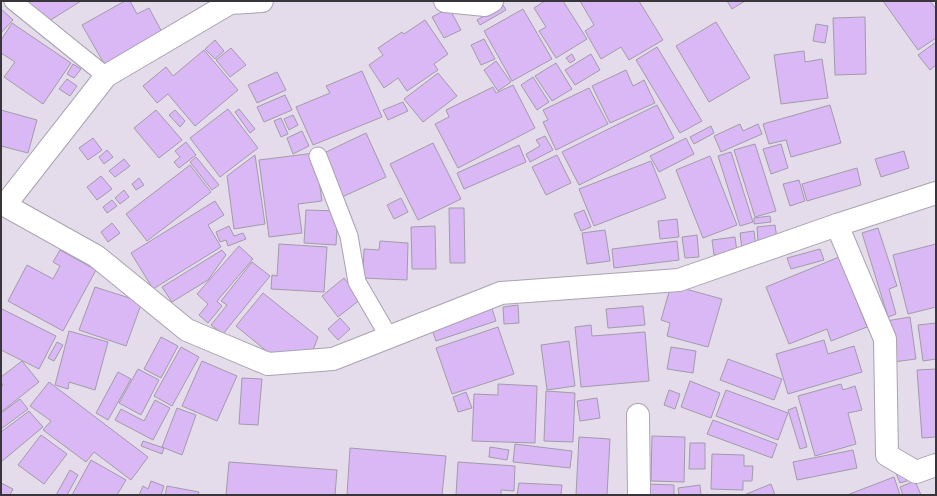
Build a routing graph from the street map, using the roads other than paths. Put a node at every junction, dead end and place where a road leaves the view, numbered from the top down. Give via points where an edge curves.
1 (14, 1) edge
2 (262, 1) edge
3 (445, 1) edge
4 (492, 1) edge
5 (106, 76) junction
6 (318, 156) dead end
7 (936, 193) edge
8 (3, 204) edge
9 (837, 225) junction
10 (389, 337) junction
11 (638, 415) dead end
12 (936, 465) edge
13 (639, 495) edge

1 - 5 lane
2 - 5 street via 230,3
3 - 4 street via 485,5
5 - 8 street
6 - 10 lane via 349,236 357,282
7 - 9 street
8 - 10 street via 96,256 187,330 268,364 333,359
9 - 10 street via 679,280 501,293
9 - 12 street via 885,339 887,455 916,472
11 - 13 street

